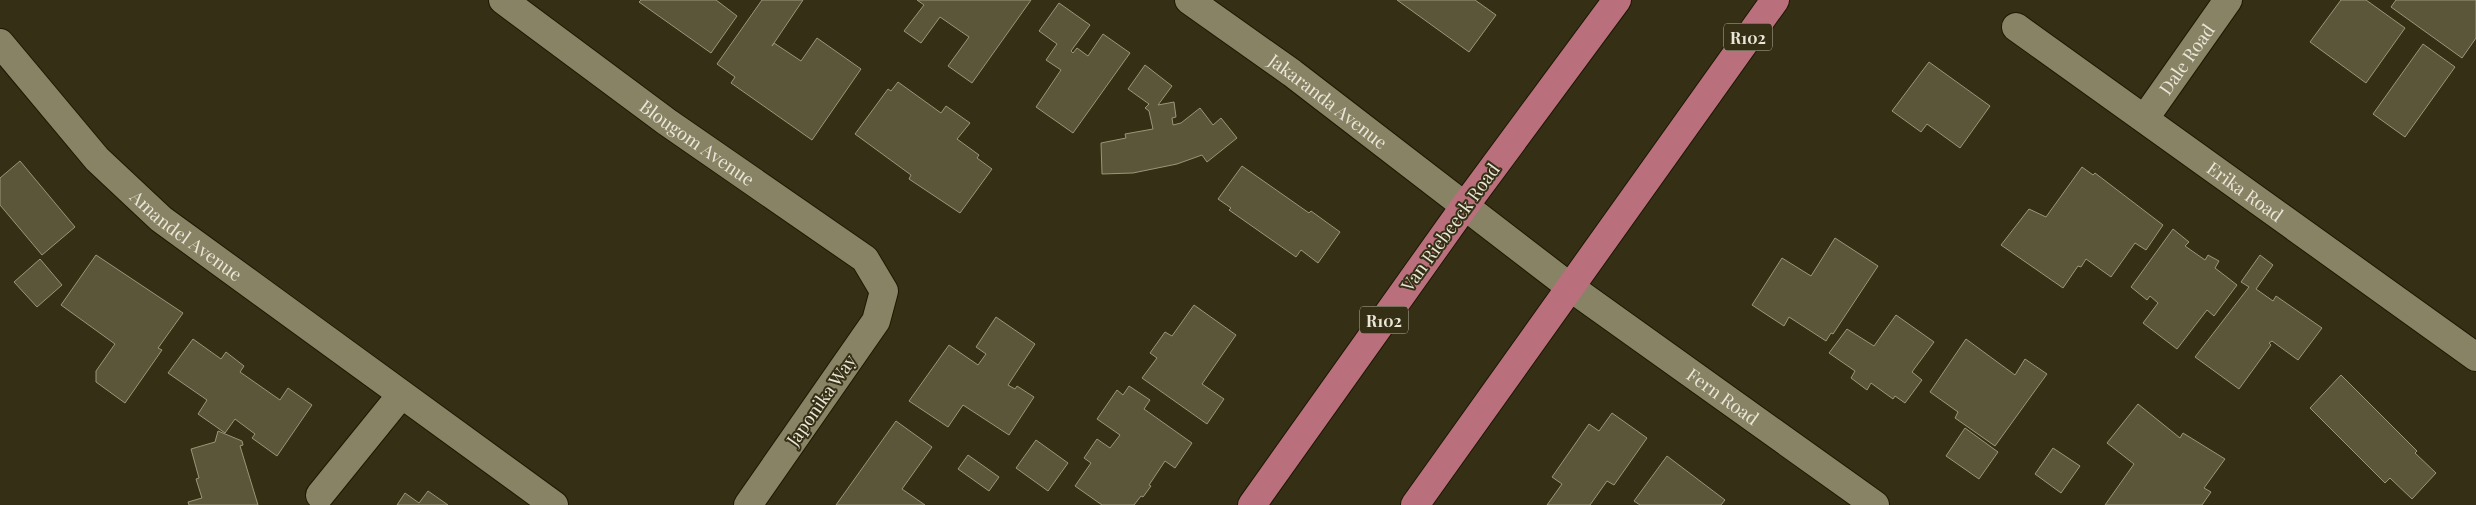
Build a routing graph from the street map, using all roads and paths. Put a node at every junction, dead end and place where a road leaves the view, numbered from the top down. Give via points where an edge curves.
1 (503, 0) edge
2 (1189, 0) edge
3 (1617, 0) edge
4 (1775, 0) edge
5 (2228, 0) edge
6 (2016, 27) dead end
7 (0, 43) edge
8 (2145, 118) junction
9 (1464, 206) junction
10 (1570, 287) junction
11 (884, 291) joint
12 (2476, 357) edge
13 (401, 395) junction
14 (320, 495) dead end
15 (554, 505) edge
16 (748, 505) edge
17 (1252, 505) edge
18 (1415, 505) edge
19 (1875, 505) edge

1 - 11 street, Blougom Avenue via 667,122 864,259
2 - 9 street, Jakaranda Avenue via 1292,73
3 - 9 main road, Van Riebeeck Road / R102
4 - 10 main road, R102
5 - 8 street, Dale Road
6 - 8 street, Erika Road
7 - 13 street, Amandel Avenue via 97,159 154,214
8 - 12 street, Erika Road
9 - 10 street, Jakaranda Avenue
9 - 17 main road, Van Riebeeck Road / R102
10 - 18 main road, R102
10 - 19 street, Fern Road
11 - 16 street, Japonika Way via 876,321
13 - 14 street
13 - 15 street, Amandel Avenue

